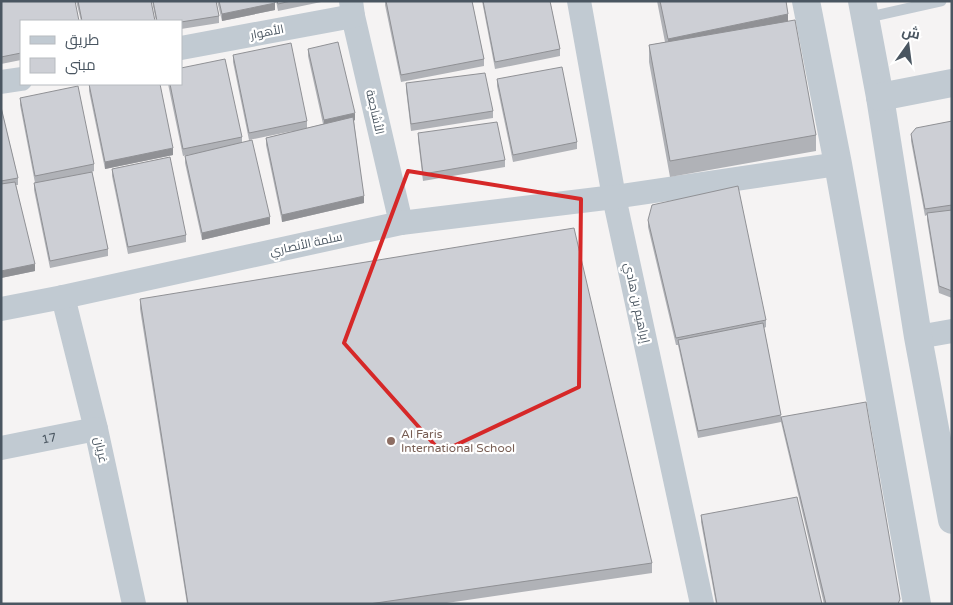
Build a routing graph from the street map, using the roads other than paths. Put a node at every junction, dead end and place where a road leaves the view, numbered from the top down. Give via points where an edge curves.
1 (579, 1) edge
2 (806, 1) edge
3 (941, 1) edge
4 (352, 9) edge
5 (864, 10) edge
6 (182, 48) edge
7 (20, 78) edge
8 (1, 82) edge
9 (952, 83) edge
10 (880, 97) junction
11 (838, 164) junction
12 (614, 197) junction
13 (401, 223) junction
14 (63, 297) junction
15 (1, 309) edge
16 (952, 331) edge
17 (918, 338) junction
18 (96, 429) junction
19 (1, 448) edge
20 (952, 520) edge
21 (134, 604) edge
22 (702, 604) edge
23 (918, 604) edge

1 - 12 street, إبراهيم بن هادي
2 - 11 street
3 - 5 lane
4 - 6 street, الأهوار
4 - 13 street, الأشاجعة
5 - 10 street
7 - 8 street
9 - 10 street
10 - 17 street
11 - 12 street, سلمة الأنصاري
11 - 23 street
12 - 13 street, سلمة الأنصاري
12 - 22 street, إبراهيم بن هادي
13 - 14 street, سلمة الأنصاري
14 - 15 street, سلمة الأنصاري
14 - 18 street, غريان
16 - 17 street
17 - 20 street
18 - 19 street, 17
18 - 21 street, غريان

